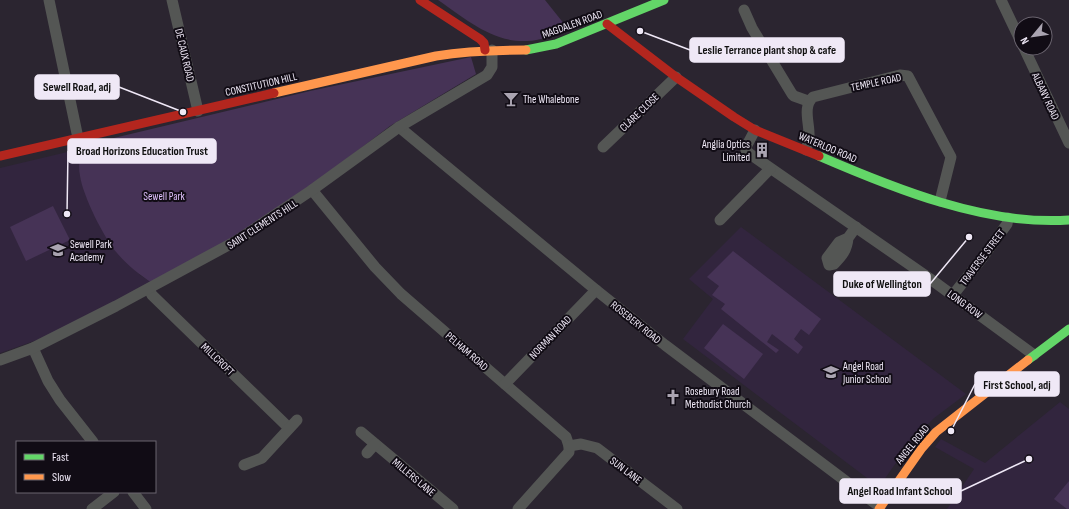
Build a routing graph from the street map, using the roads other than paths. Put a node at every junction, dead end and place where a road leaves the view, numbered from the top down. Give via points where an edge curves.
1 (49, 0) edge
2 (172, 0) edge
3 (420, 0) edge
4 (664, 0) edge
5 (1001, 0) edge
6 (650, 3) edge
7 (744, 10) dead end
8 (607, 24) junction
9 (1013, 25) edge
10 (488, 50) junction
11 (530, 50) joint
12 (1028, 56) edge
13 (676, 77) junction
14 (808, 101) junction
15 (198, 111) junction
16 (400, 127) junction
17 (755, 130) junction
18 (78, 138) junction
19 (1069, 143) edge
20 (602, 147) dead end
21 (806, 150) junction
22 (0, 156) edge
23 (770, 169) junction
24 (312, 190) junction
25 (940, 201) junction
26 (1008, 218) junction
27 (720, 220) dead end
28 (1069, 220) edge
29 (856, 228) junction
30 (848, 238) dead end
31 (149, 289) junction
32 (596, 290) junction
33 (953, 295) junction
34 (1069, 329) edge
35 (34, 348) junction
36 (1034, 355) junction
37 (0, 360) edge
38 (505, 384) junction
39 (297, 420) dead end
40 (289, 428) junction
41 (361, 432) dead end
42 (92, 441) edge
43 (375, 444) junction
44 (569, 446) junction
45 (367, 452) dead end
46 (244, 464) dead end
47 (113, 493) edge
48 (134, 493) edge
49 (880, 508) edge
50 (92, 509) edge
51 (146, 509) edge
52 (453, 509) edge
53 (518, 509) edge
54 (677, 509) edge

1 - 18 street
2 - 15 street, DE CAUX ROAD
3 - 10 street via 480,39
4 - 6 street, MAGDALEN ROAD
5 - 9 street
6 - 8 street, MAGDALEN ROAD
7 - 14 street via 792,94
8 - 11 street, MAGDALEN ROAD via 556,44
8 - 13 street, WATERLOO ROAD
10 - 11 street, CONSTITUTION HILL
10 - 15 street, CONSTITUTION HILL via 436,56
10 - 16 street, SAINT CLEMENTS HILL via 492,67 487,75
12 - 19 street, ALBANY ROAD
13 - 17 street, WATERLOO ROAD
13 - 20 street, CLARE CLOSE
14 - 21 street via 809,138
14 - 25 street, TEMPLE ROAD via 813,97 900,75 908,76 951,158
15 - 18 street, CONSTITUTION HILL
16 - 24 street, SAINT CLEMENTS HILL
16 - 32 street, ROSEBERY ROAD
17 - 21 street, WATERLOO ROAD
17 - 23 street, LONG ROW via 746,151
18 - 22 street, CONSTITUTION HILL
21 - 25 street, WATERLOO ROAD via 874,180
23 - 27 street
23 - 29 street, LONG ROW
24 - 31 street, SAINT CLEMENTS HILL via 236,241
24 - 38 street, PELHAM ROAD via 374,267
25 - 26 street, WATERLOO ROAD
26 - 28 street, WATERLOO ROAD
26 - 33 street, TRAVERSE STREET via 1007,224
29 - 30 street
29 - 33 street, LONG ROW
31 - 35 street, SAINT CLEMENTS HILL
31 - 40 street, MILLCROFT via 152,295
32 - 38 street, NORMAN ROAD
32 - 49 street, ROSEBERY ROAD
33 - 36 street, LONG ROW
34 - 36 street, ANGEL ROAD
35 - 37 street, SAINT CLEMENTS HILL
35 - 42 street via 48,381
36 - 49 street, ANGEL ROAD via 936,432
38 - 44 street, PELHAM ROAD via 566,437
39 - 40 street
40 - 46 street via 262,458
41 - 43 street, MILLERS LANE
43 - 45 street
43 - 52 street, MILLERS LANE
44 - 53 street via 566,456
44 - 54 street, SUN LANE via 581,444 597,448
47 - 50 street
48 - 51 street

